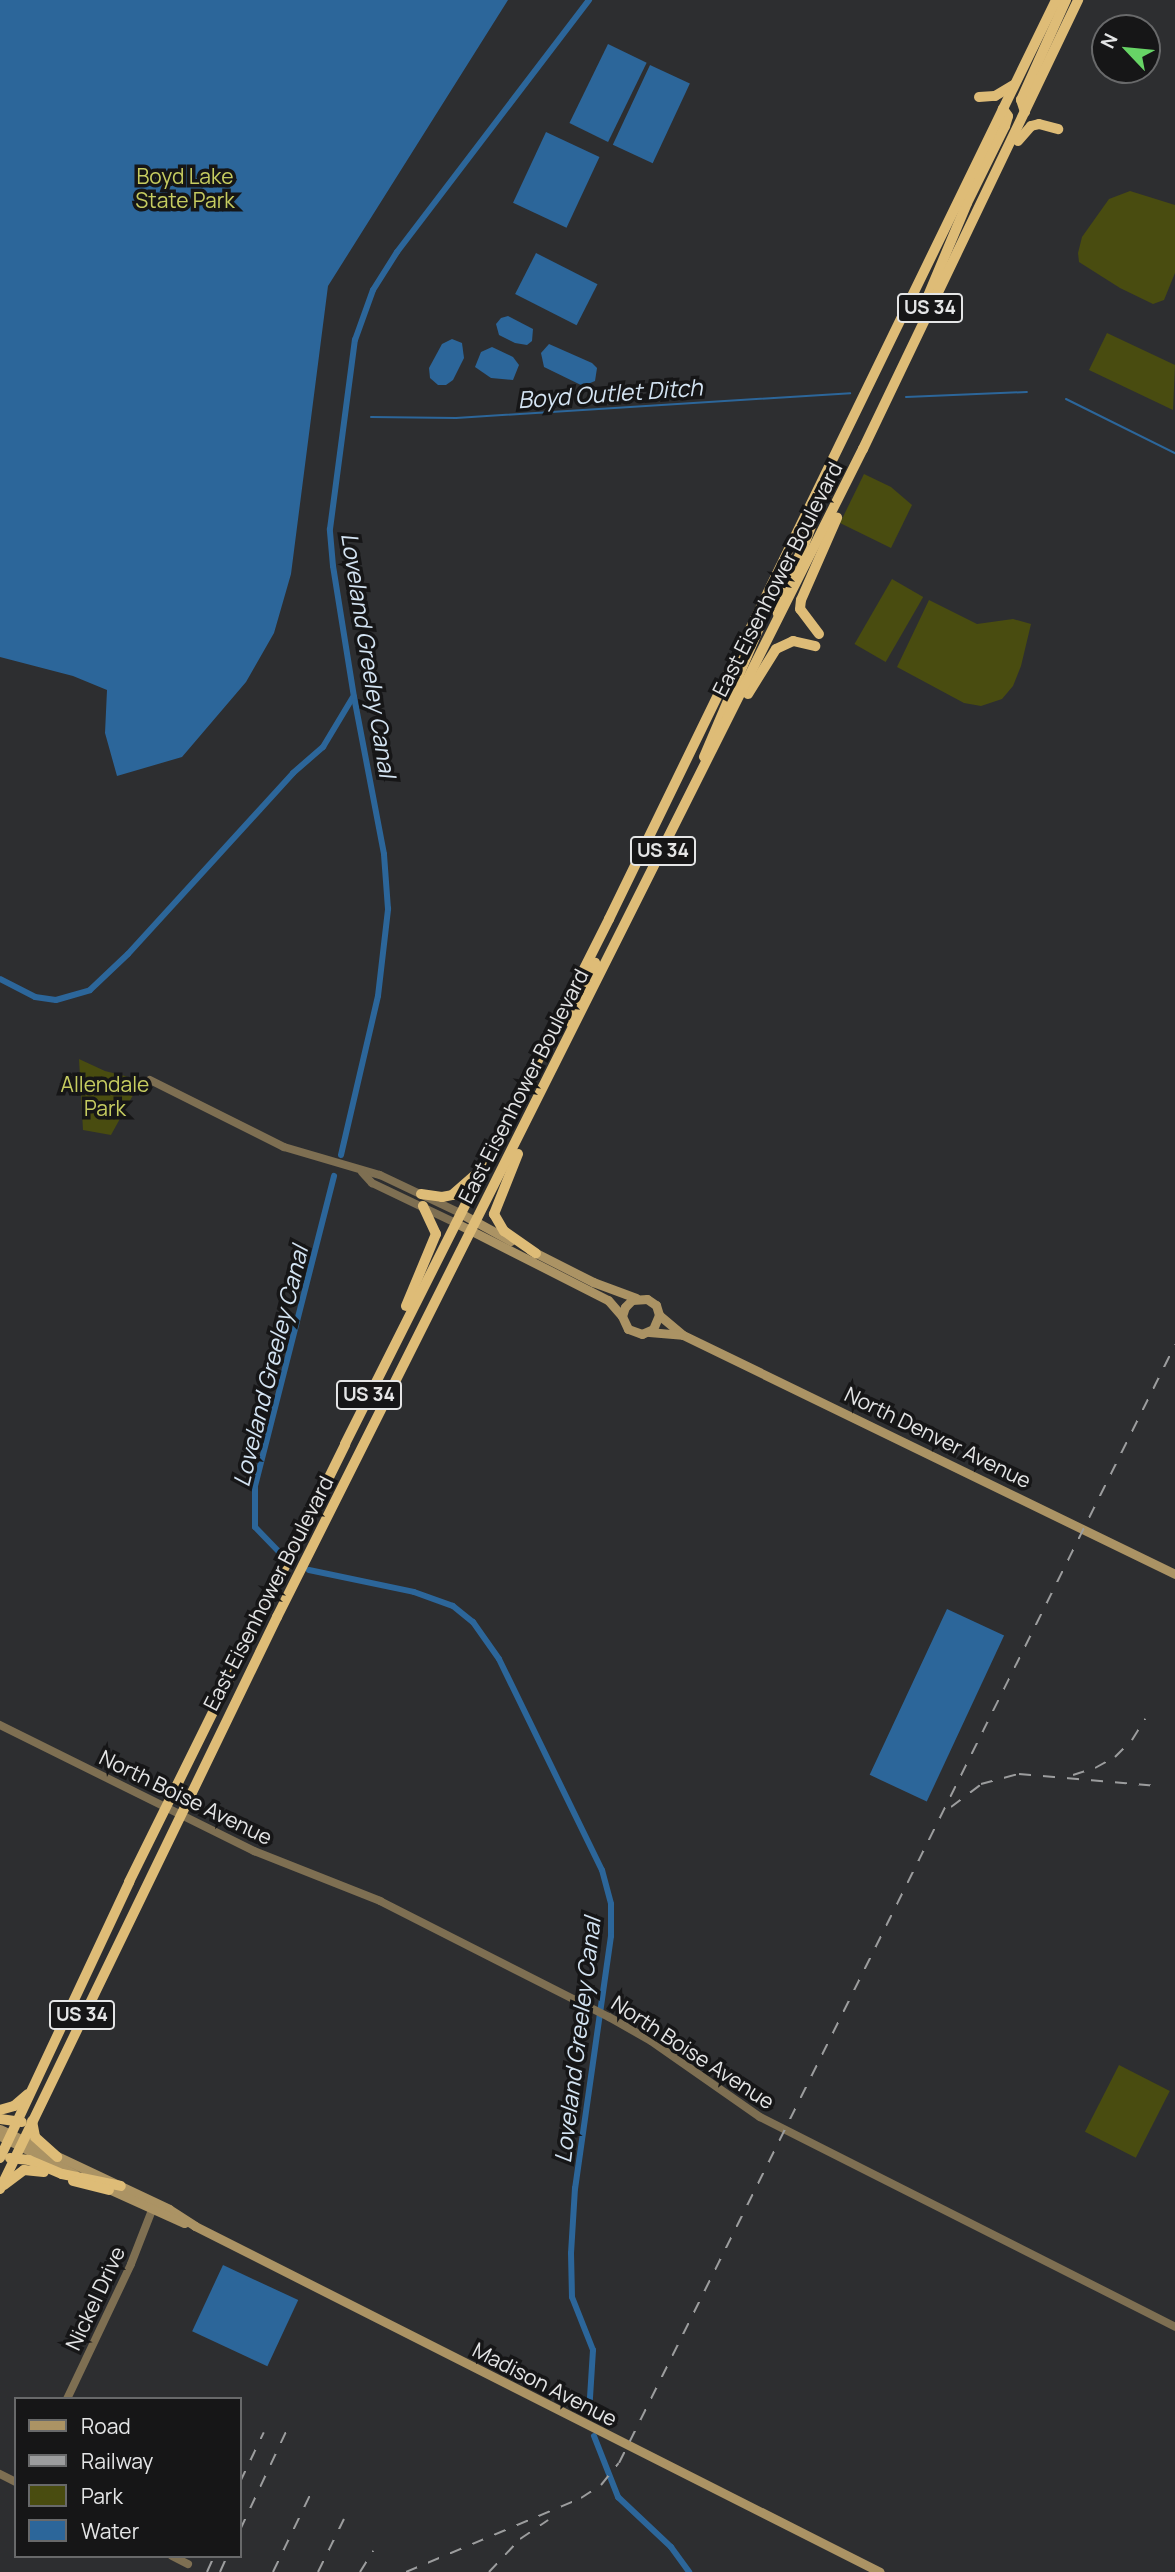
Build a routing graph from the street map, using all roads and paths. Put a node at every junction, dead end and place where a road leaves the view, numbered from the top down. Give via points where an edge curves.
1 (1056, 0) edge
2 (1066, 0) edge
3 (1078, 0) edge
4 (1015, 83) junction
5 (979, 96) dead end
6 (1003, 108) junction
7 (1025, 112) junction
8 (1058, 129) dead end
9 (987, 190) junction
10 (915, 339) junction
11 (863, 449) junction
12 (836, 454) junction
13 (761, 607) junction
14 (778, 614) dead end
15 (818, 634) dead end
16 (815, 646) dead end
17 (726, 724) junction
18 (692, 793) junction
19 (604, 930) junction
20 (561, 1054) junction
21 (150, 1080) dead end
22 (502, 1132) junction
23 (422, 1200) junction
24 (458, 1218) junction
25 (473, 1228) junction
26 (536, 1253) junction
27 (636, 1298) junction
28 (410, 1314) junction
29 (659, 1315) junction
30 (622, 1316) junction
31 (649, 1332) junction
32 (683, 1335) junction
33 (1175, 1574) edge
34 (0, 1725) edge
35 (166, 1807) junction
36 (179, 1814) junction
37 (112, 1918) junction
38 (101, 1976) junction
39 (31, 2092) junction
40 (0, 2110) edge
41 (34, 2117) junction
42 (0, 2119) edge
43 (16, 2122) junction
44 (0, 2129) edge
45 (6, 2137) edge
46 (19, 2148) junction
47 (57, 2157) junction
48 (0, 2160) edge
49 (84, 2178) junction
50 (121, 2186) junction
51 (1, 2188) edge
52 (109, 2190) junction
53 (152, 2210) junction
54 (195, 2226) junction
55 (1175, 2327) edge
56 (68, 2397) edge
57 (176, 2558) edge
58 (188, 2564) dead end
59 (880, 2572) edge

1 - 4 highway, East Eisenhower Boulevard / US 34
2 - 7 highway via 1021,100
3 - 7 highway, East Eisenhower Boulevard / US 34
4 - 5 highway via 995,96
4 - 6 highway, East Eisenhower Boulevard / US 34
6 - 10 highway via 1008,116 1005,126 967,203 920,316
6 - 12 highway, East Eisenhower Boulevard / US 34
7 - 9 highway, East Eisenhower Boulevard / US 34
8 - 9 highway via 1039,124 1023,131
9 - 10 highway, East Eisenhower Boulevard / US 34
10 - 11 highway, East Eisenhower Boulevard / US 34
11 - 15 highway via 859,468 801,600 800,609
11 - 17 highway, East Eisenhower Boulevard / US 34
12 - 13 highway, East Eisenhower Boulevard / US 34
12 - 14 highway via 803,548 776,605
13 - 18 highway via 762,621 710,738
13 - 19 highway, East Eisenhower Boulevard / US 34
16 - 17 highway via 793,641 776,649
17 - 18 highway, East Eisenhower Boulevard / US 34
18 - 20 highway, East Eisenhower Boulevard / US 34
19 - 20 highway via 607,938 580,995
19 - 22 highway, East Eisenhower Boulevard / US 34
20 - 25 highway, East Eisenhower Boulevard / US 34
20 - 26 highway via 495,1209 504,1231
21 - 23 street via 284,1147 362,1172 372,1183
22 - 23 highway via 479,1171 462,1189
22 - 24 highway, East Eisenhower Boulevard / US 34
23 - 24 street
23 - 28 highway via 436,1234 406,1306
24 - 25 main road
24 - 28 highway, East Eisenhower Boulevard / US 34
25 - 26 main road
25 - 30 main road via 608,1300
25 - 36 highway, East Eisenhower Boulevard / US 34
26 - 27 main road
27 - 29 main road via 652,1301
27 - 30 main road
28 - 35 highway, East Eisenhower Boulevard / US 34
29 - 31 main road
29 - 32 main road, North Denver Avenue
30 - 31 main road via 632,1332
31 - 32 main road, North Denver Avenue
32 - 33 main road, North Denver Avenue
34 - 35 street, North Boise Avenue
35 - 36 street, North Boise Avenue
35 - 37 highway, East Eisenhower Boulevard / US 34
36 - 38 highway, East Eisenhower Boulevard / US 34
36 - 55 street, North Boise Avenue via 254,1851 380,1901 609,2017 760,2117
37 - 38 highway via 116,1928
37 - 39 highway, East Eisenhower Boulevard / US 34
38 - 41 highway, East Eisenhower Boulevard / US 34
39 - 40 highway via 14,2106
39 - 43 highway, East Eisenhower Boulevard / US 34
41 - 43 highway
41 - 46 highway, East Eisenhower Boulevard / US 34
41 - 47 highway via 35,2137
42 - 43 highway
43 - 45 highway, East Eisenhower Boulevard / US 34
44 - 45 main road, Madison Avenue
45 - 46 main road, Madison Avenue
45 - 48 highway, East Eisenhower Boulevard / US 34
46 - 47 main road, Madison Avenue
46 - 48 highway
46 - 49 highway
46 - 51 highway, East Eisenhower Boulevard / US 34
47 - 50 main road, Madison Avenue
49 - 50 highway
49 - 52 main road, Madison Avenue
50 - 54 main road, Madison Avenue
51 - 52 highway via 20,2171 33,2169
52 - 53 main road, Madison Avenue
53 - 54 main road, Madison Avenue
53 - 56 street, Nickel Drive
54 - 59 main road, Madison Avenue
57 - 58 street

